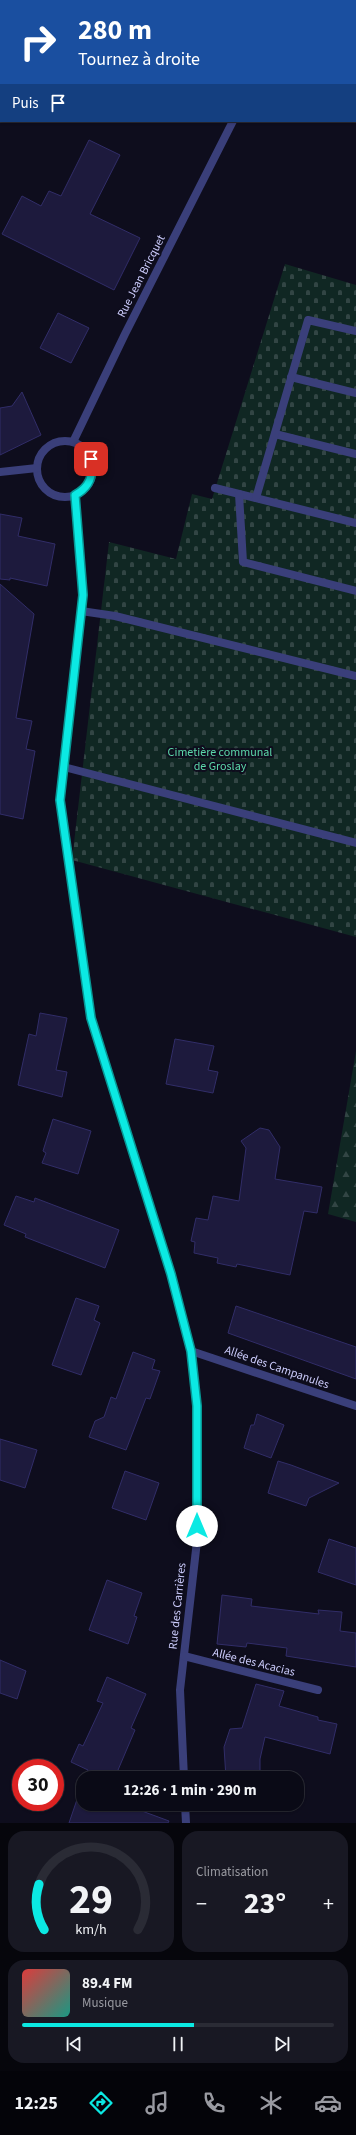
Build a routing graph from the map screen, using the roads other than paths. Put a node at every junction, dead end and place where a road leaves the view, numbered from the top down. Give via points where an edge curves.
1 (232, 122) edge
2 (356, 331) edge
3 (291, 377) junction
4 (356, 393) edge
5 (275, 434) junction
6 (73, 442) junction
7 (356, 454) edge
8 (37, 468) junction
9 (0, 472) edge
10 (216, 488) dead end
11 (239, 494) junction
12 (75, 495) junction
13 (256, 498) junction
14 (356, 523) edge
15 (356, 591) edge
16 (81, 611) junction
17 (356, 676) edge
18 (64, 767) junction
19 (356, 843) edge
20 (191, 1351) junction
21 (356, 1406) edge
22 (184, 1656) junction
23 (318, 1690) dead end
24 (184, 1771) edge
25 (185, 1811) edge
26 (186, 1823) edge

1 - 6 street, Rue Jean Bricquet
2 - 3 street via 308,320
3 - 4 street
3 - 5 street
5 - 7 street
5 - 13 street
6 - 8 street via 64,441 48,446 42,452
6 - 12 street via 86,452 92,468 88,484 83,491
8 - 9 street
8 - 12 street via 38,478 49,492 62,497
10 - 11 street
11 - 13 street
11 - 15 street via 243,562
12 - 16 street, Rue des Carrières via 83,595
13 - 14 street
16 - 17 street via 115,616
16 - 18 street, Rue des Carrières
18 - 19 street
18 - 20 street, Rue des Carrières via 60,800 91,1018 171,1274
20 - 21 street, Allée des Campanules
20 - 22 street, Rue des Carrières via 197,1406 197,1541
22 - 23 street, Allée des Acacias
22 - 24 street, Rue des Carrières via 180,1690
25 - 26 street

